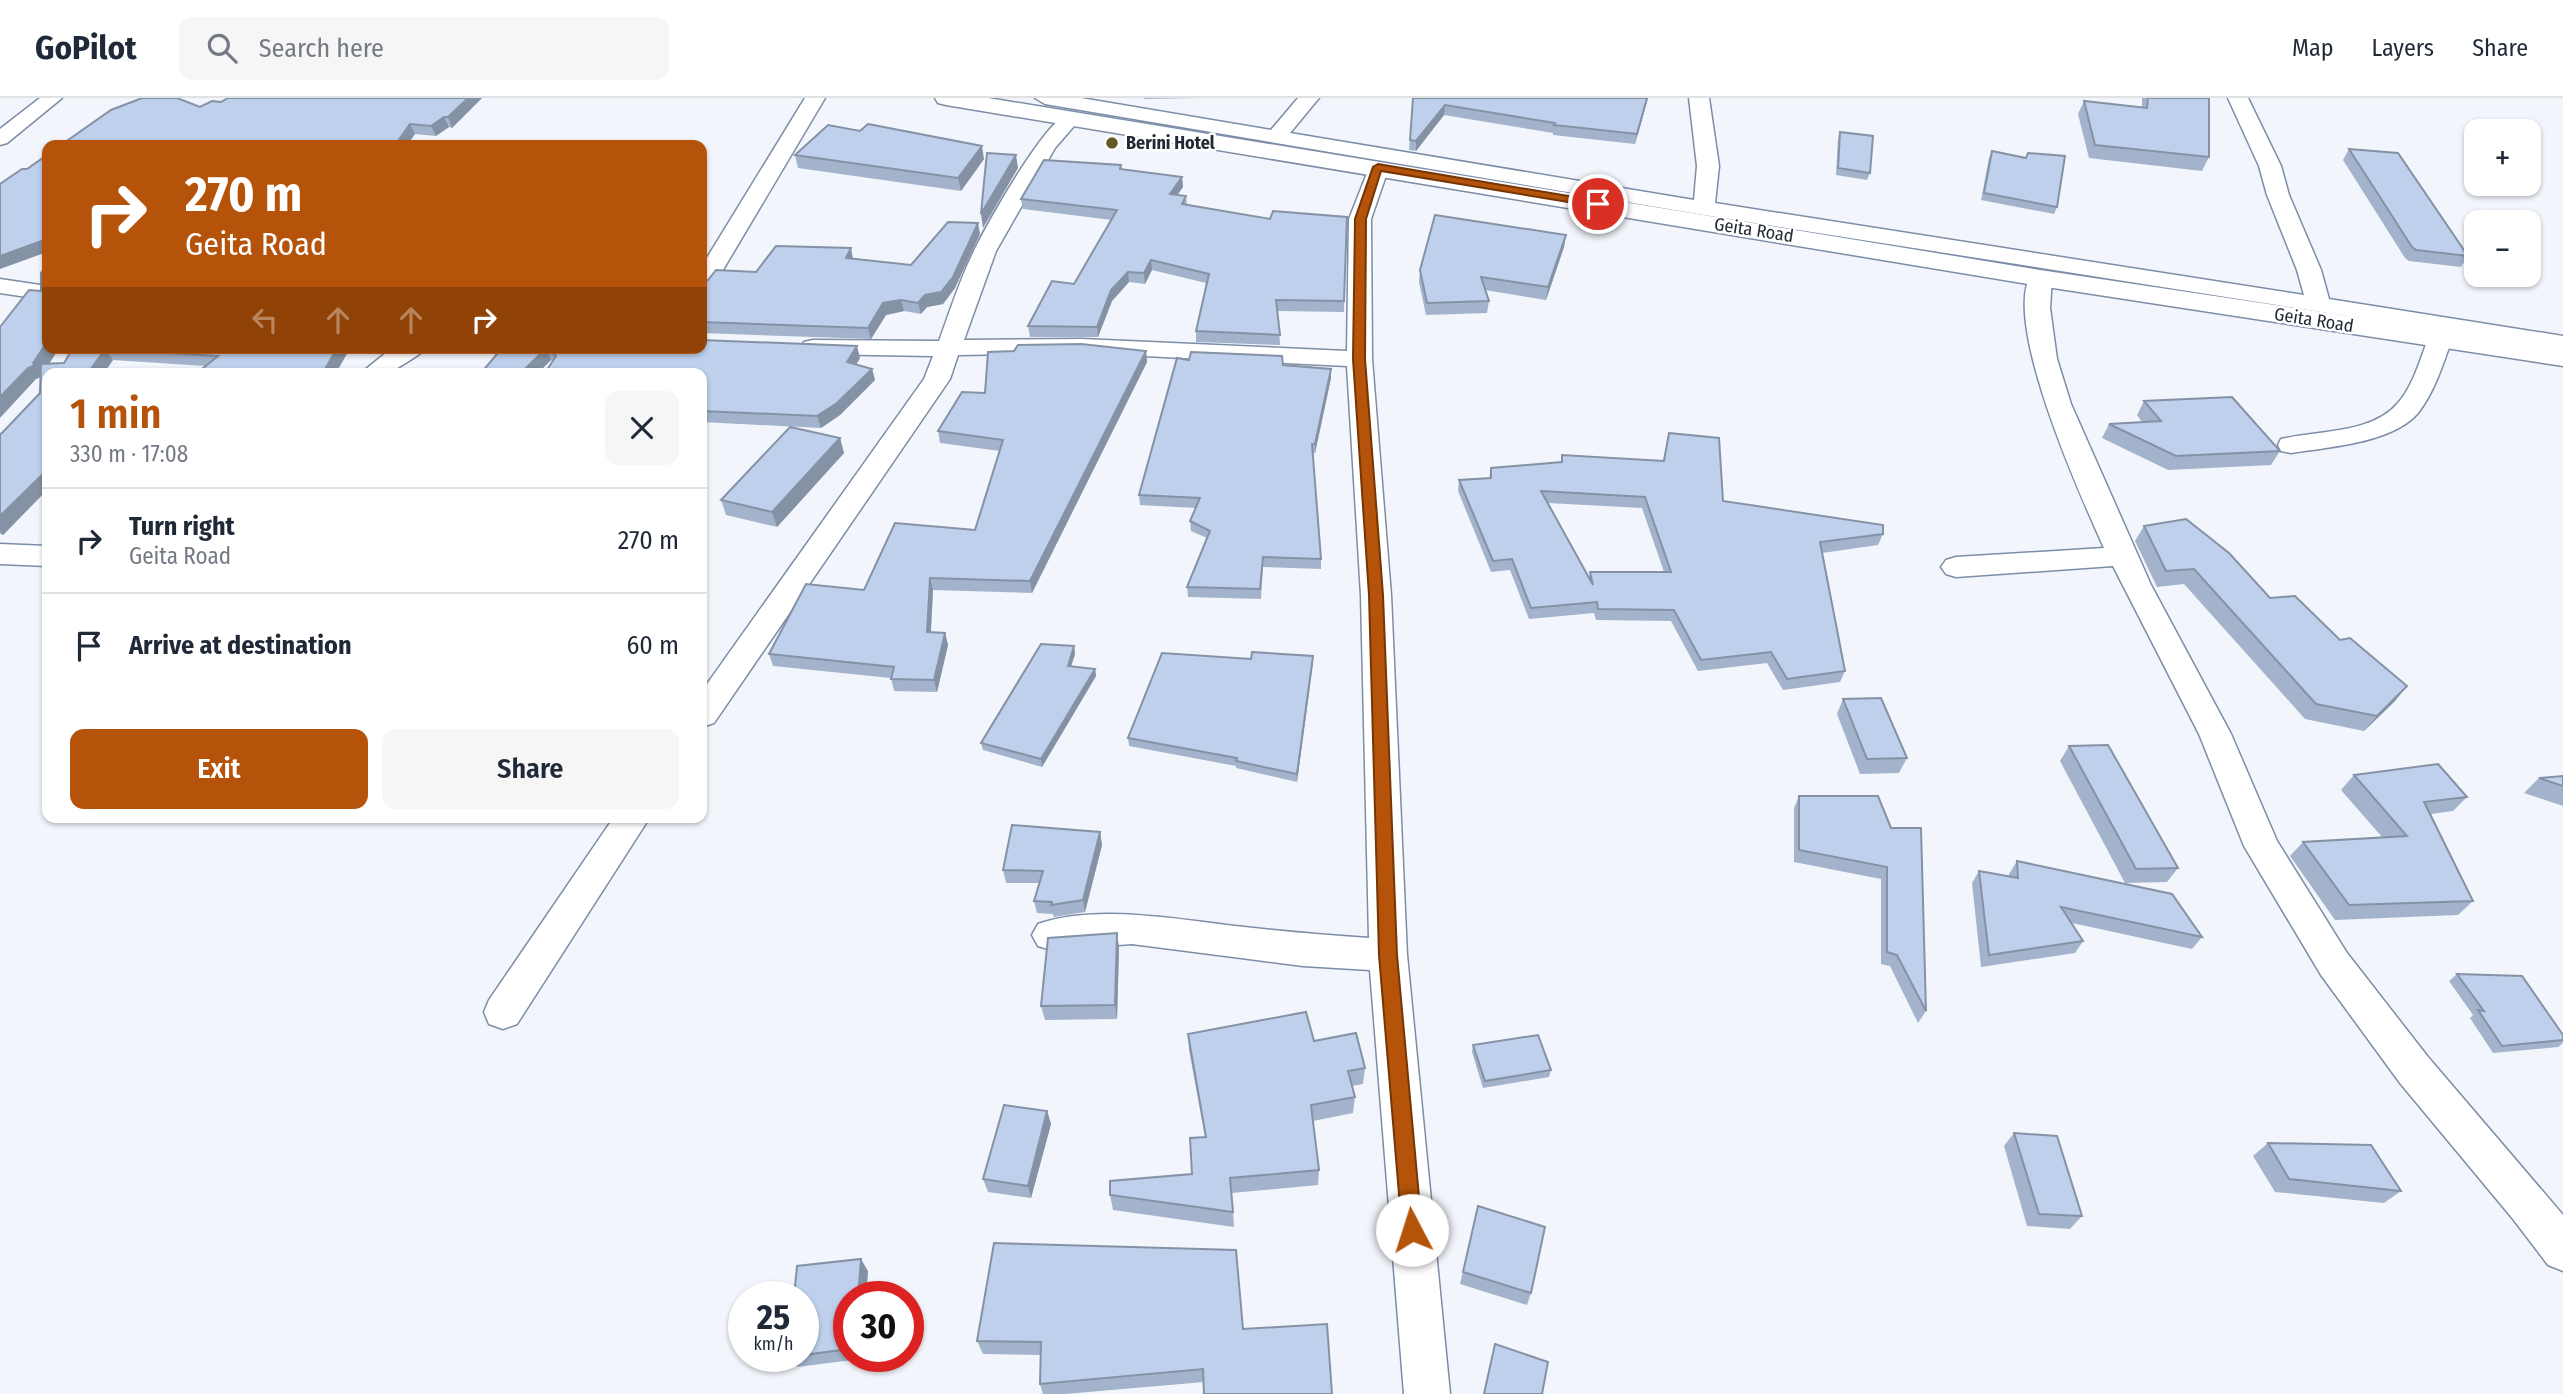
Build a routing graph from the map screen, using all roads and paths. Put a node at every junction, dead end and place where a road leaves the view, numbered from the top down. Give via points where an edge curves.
1 (52, 98) edge
2 (815, 98) edge
3 (946, 98) edge
4 (1045, 98) edge
5 (1309, 98) edge
6 (1699, 98) edge
7 (2238, 98) edge
8 (1071, 118) junction
9 (1277, 136) junction
10 (0, 139) edge
11 (1378, 167) junction
12 (1704, 208) junction
13 (707, 277) edge
14 (2040, 278) junction
15 (0, 286) edge
16 (42, 292) edge
17 (2318, 304) junction
18 (2441, 339) junction
19 (2563, 344) edge
20 (792, 346) edge
21 (950, 349) junction
22 (400, 354) edge
23 (2563, 357) edge
24 (1359, 359) junction
25 (380, 368) edge
26 (2291, 445) dead end
27 (0, 554) edge
28 (42, 556) edge
29 (2123, 556) junction
30 (1956, 567) dead end
31 (707, 708) edge
32 (629, 823) edge
33 (1051, 934) dead end
34 (1388, 955) junction
35 (503, 1012) dead end
36 (2563, 1250) edge
37 (1427, 1394) edge

1 - 10 street
2 - 13 street
3 - 8 highway, Geita Road
4 - 9 street
5 - 9 street
6 - 12 street via 1708,166
7 - 17 street via 2270,166
8 - 11 highway, Geita Road
8 - 21 street via 1047,145 985,251
9 - 12 street
11 - 14 highway, Geita Road
11 - 24 street via 1360,219
12 - 17 street
14 - 18 highway, Geita Road
14 - 29 street via 2038,308 2050,382
15 - 16 street
17 - 19 street
18 - 23 highway, Geita Road
18 - 26 street via 2402,416 2386,425
20 - 21 street
21 - 24 street via 1082,346
21 - 31 street via 937,379
22 - 25 street
24 - 34 street via 1376,595
27 - 28 street
29 - 30 street
29 - 36 street via 2215,734 2262,846 2334,964 2414,1070
32 - 35 street
33 - 34 street via 1132,929 1303,950
34 - 37 street

